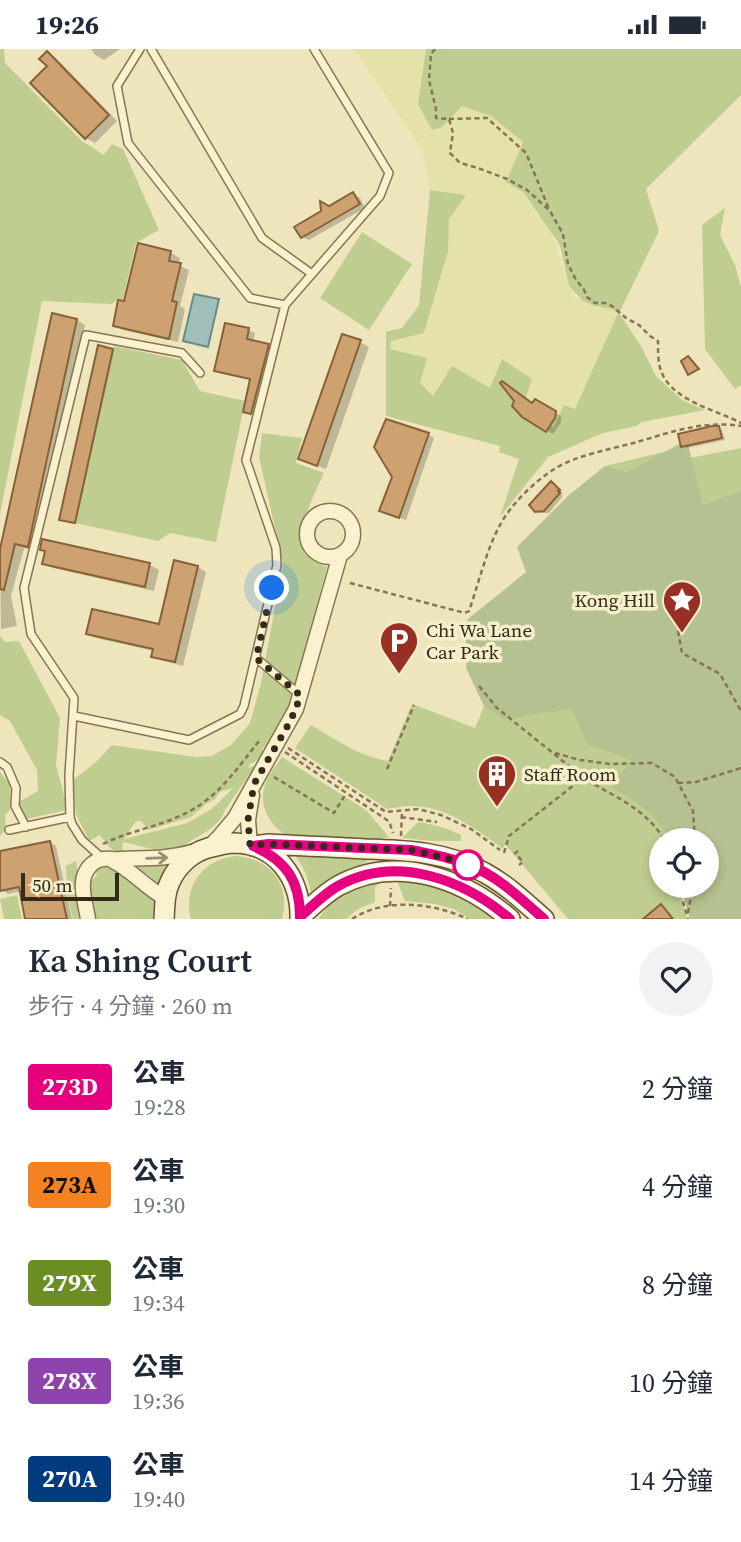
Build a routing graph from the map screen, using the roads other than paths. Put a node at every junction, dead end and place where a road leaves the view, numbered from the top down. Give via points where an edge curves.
1 (139, 49) edge
2 (151, 49) edge
3 (314, 49) edge
4 (312, 274) junction
5 (285, 305) junction
6 (200, 373) dead end
7 (340, 555) dead end
8 (256, 658) junction
9 (300, 695) junction
10 (74, 716) junction
11 (0, 762) edge
12 (254, 784) junction
13 (70, 817) junction
14 (26, 827) junction
15 (9, 830) dead end
16 (251, 846) junction
17 (203, 849) junction
18 (102, 856) junction
19 (165, 898) junction
20 (300, 918) edge
21 (88, 919) edge
22 (164, 919) edge
23 (510, 919) edge
24 (544, 919) edge

1 - 5 lane via 117,86 128,143 250,298
2 - 4 lane via 262,238
3 - 4 lane via 389,173 380,196
4 - 5 lane
5 - 8 lane via 246,460 276,548 277,565
6 - 10 lane via 182,353 86,335 24,589 31,634 74,698
7 - 9 street
8 - 9 lane
8 - 10 lane via 240,714 188,740
9 - 12 street via 281,749
10 - 13 lane
11 - 14 lane via 16,788 15,806
12 - 16 street via 248,820
12 - 17 street via 234,818
13 - 14 lane
13 - 18 lane via 82,840
14 - 15 lane
16 - 17 main road via 236,843
16 - 20 main road via 288,871 298,893
16 - 24 main road via 428,853 485,872
18 -> 17 street via 172,857
17 - 19 main road via 178,869
18 - 19 street via 125,866
18 - 21 street via 84,876
19 - 22 main road
20 - 23 main road via 339,886 393,871 452,882

